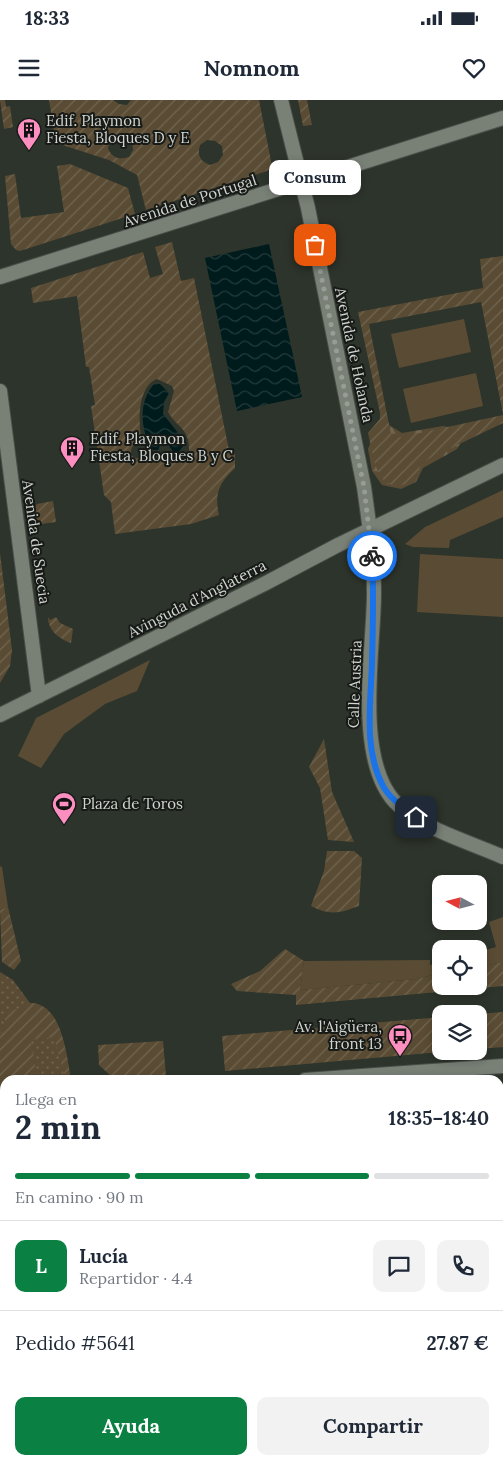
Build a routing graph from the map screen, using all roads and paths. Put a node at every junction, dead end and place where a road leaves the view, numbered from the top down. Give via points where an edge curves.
1 (281, 100) edge
2 (503, 118) edge
3 (301, 182) junction
4 (0, 277) edge
5 (0, 392) edge
6 (503, 465) edge
7 (370, 530) junction
8 (39, 696) junction
9 (0, 715) edge
10 (503, 857) edge
11 (503, 1066) edge
12 (376, 1075) edge

1 - 3 street, Avenida de Holanda
2 - 3 street, Avenida de Portugal
3 - 4 street, Avenida de Portugal
3 - 7 street, Avenida de Holanda
5 - 8 street, Avenida de Suecia
6 - 7 street, Avinguda d'Anglaterra
7 - 8 street, Avinguda d'Anglaterra
7 - 10 street, Calle Austria via 374,591 370,732 374,762 383,786 398,804 416,817
8 - 9 street, Avinguda d'Anglaterra
11 - 12 street

